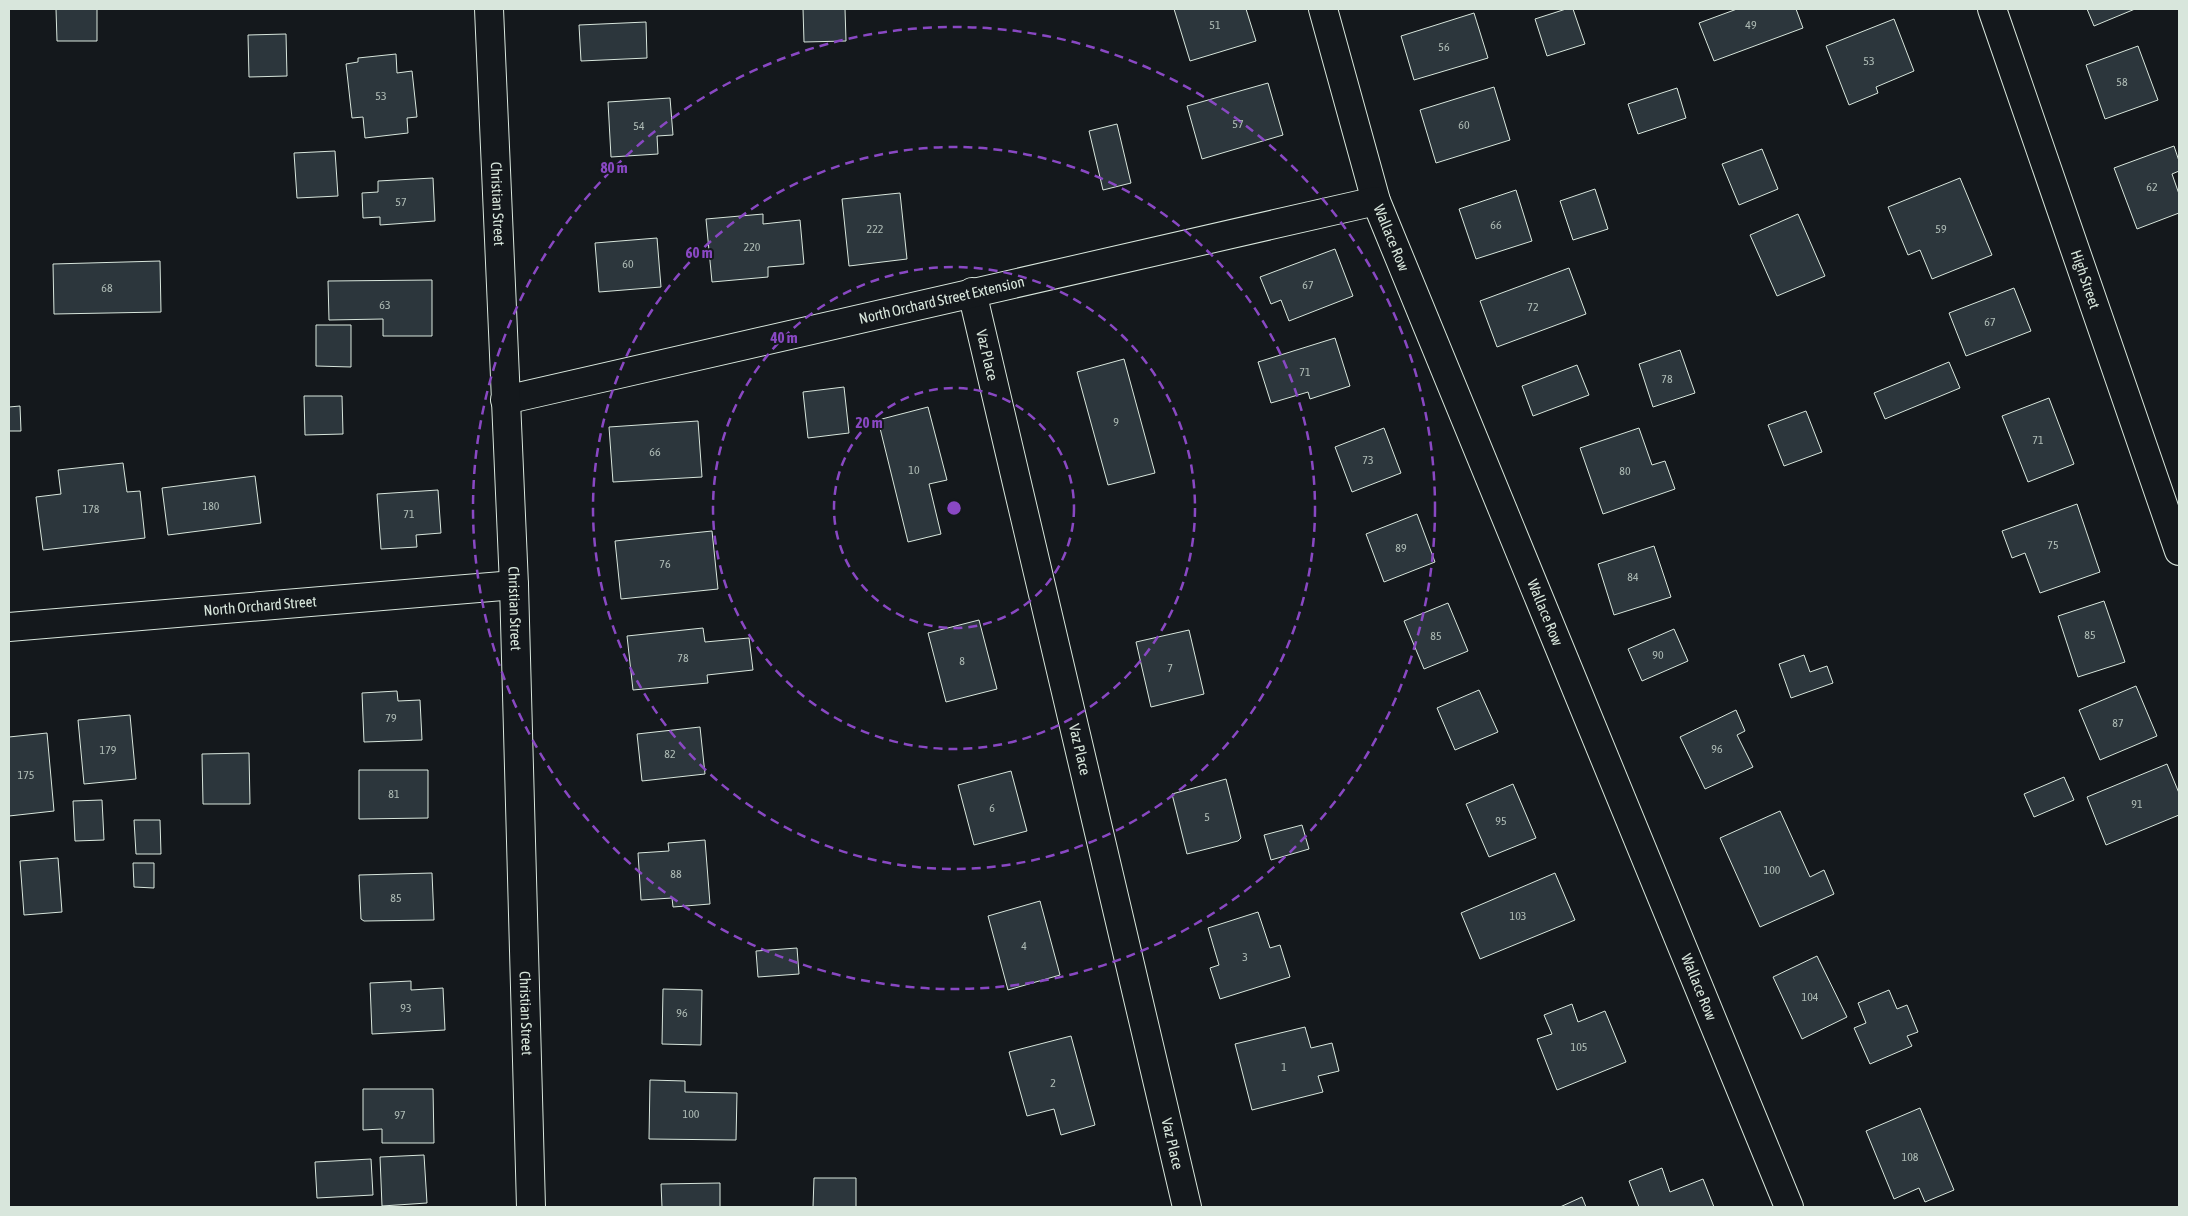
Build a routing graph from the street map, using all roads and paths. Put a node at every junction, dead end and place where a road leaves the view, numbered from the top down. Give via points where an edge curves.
1 (489, 9) edge
2 (1323, 9) edge
3 (1992, 9) edge
4 (1376, 200) junction
5 (972, 292) junction
6 (505, 400) junction
7 (2179, 551) edge
8 (514, 585) junction
9 (9, 627) edge
10 (531, 1207) edge
11 (1187, 1207) edge
12 (1789, 1207) edge

1 - 6 street, Christian Street
2 - 4 street, Wallace Row
3 - 7 street, High Street
4 - 5 street, North Orchard Street Extension
4 - 12 street, Wallace Row
5 - 6 street, North Orchard Street Extension
5 - 11 street, Vaz Place
6 - 8 street, Christian Street
8 - 9 street, North Orchard Street
8 - 10 street, Christian Street

